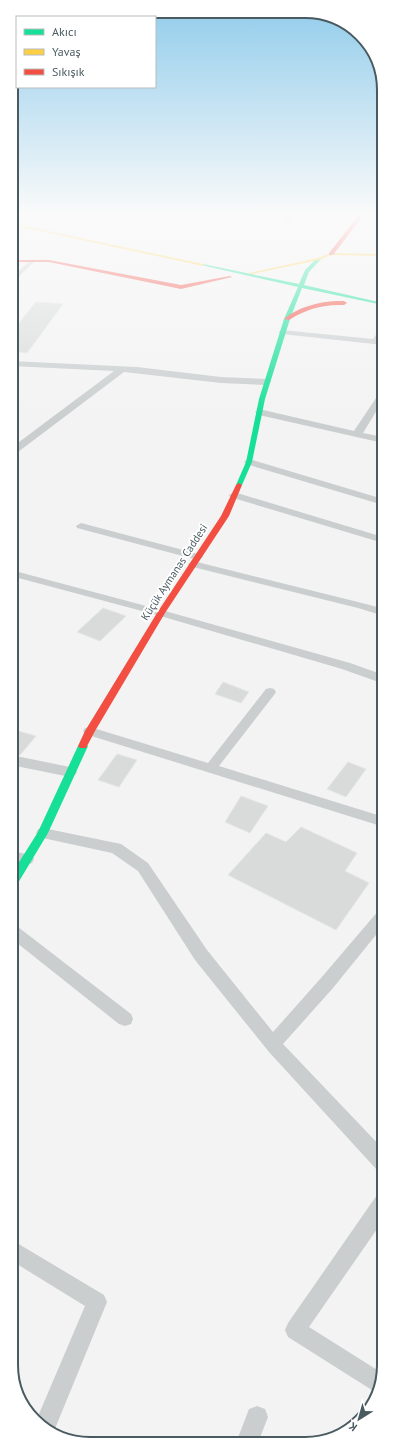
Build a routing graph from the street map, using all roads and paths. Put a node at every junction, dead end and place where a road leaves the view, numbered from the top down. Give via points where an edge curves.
1 (155, 282) edge
2 (210, 282) edge
3 (259, 282) edge
4 (273, 282) edge
5 (303, 282) edge
6 (318, 282) edge
7 (300, 289) junction
8 (368, 301) junction
9 (377, 303) edge
10 (356, 304) junction
11 (377, 309) edge
12 (287, 318) junction
13 (282, 332) junction
14 (377, 339) edge
15 (375, 342) joint
16 (18, 363) edge
17 (121, 370) junction
18 (267, 382) junction
19 (377, 403) edge
20 (259, 412) junction
21 (357, 434) junction
22 (377, 439) edge
23 (18, 448) edge
24 (249, 462) junction
25 (234, 495) junction
26 (377, 500) edge
27 (81, 526) dead end
28 (377, 538) edge
29 (195, 560) junction
30 (18, 575) edge
31 (377, 611) edge
32 (161, 613) junction
33 (377, 677) edge
34 (270, 692) dead end
35 (90, 731) junction
36 (18, 761) edge
37 (210, 769) junction
38 (70, 772) junction
39 (377, 820) edge
40 (43, 833) junction
41 (18, 857) edge
42 (27, 859) junction
43 (18, 875) edge
44 (377, 922) edge
45 (18, 936) edge
46 (125, 1019) dead end
47 (273, 1044) junction
48 (377, 1156) edge
49 (377, 1212) edge
50 (18, 1254) edge
51 (375, 1381) edge
52 (257, 1417) dead end
53 (47, 1422) edge
54 (249, 1437) edge

1 - 2 street via 181,287
3 - 7 street
4 - 7 street
5 - 7 street, Küçük Aymanas Caddesi
6 - 8 street
7 - 8 street
7 - 10 street
7 - 12 street, Küçük Aymanas Caddesi
8 - 9 street
10 - 11 street
10 - 12 street via 322,303 299,310
12 - 13 street, Küçük Aymanas Caddesi
13 - 15 street
13 - 18 street, Küçük Aymanas Caddesi
14 - 15 street
16 - 17 street
17 - 18 street
17 - 23 street
18 - 20 street, Küçük Aymanas Caddesi
19 - 21 street
20 - 21 street
20 - 24 street, Küçük Aymanas Caddesi
21 - 22 street
24 - 25 street, Küçük Aymanas Caddesi
24 - 26 street
25 - 28 street
25 - 29 street, Küçük Aymanas Caddesi via 224,516
27 - 29 street
29 - 31 street
29 - 32 street, Küçük Aymanas Caddesi
30 - 32 street
32 - 33 street via 346,666
32 - 35 street, Küçük Aymanas Caddesi
34 - 37 street
35 - 37 street
35 - 38 street, Küçük Aymanas Caddesi
36 - 38 street
37 - 39 street
38 - 40 street, Küçük Aymanas Caddesi
40 - 42 street, Küçük Aymanas Caddesi
40 - 47 street via 116,848 143,867 201,955
41 - 42 street
42 - 43 street, Küçük Aymanas Caddesi
44 - 47 street
45 - 46 street
47 - 48 street
49 - 51 street via 295,1330
50 - 53 street via 97,1302
52 - 54 street

